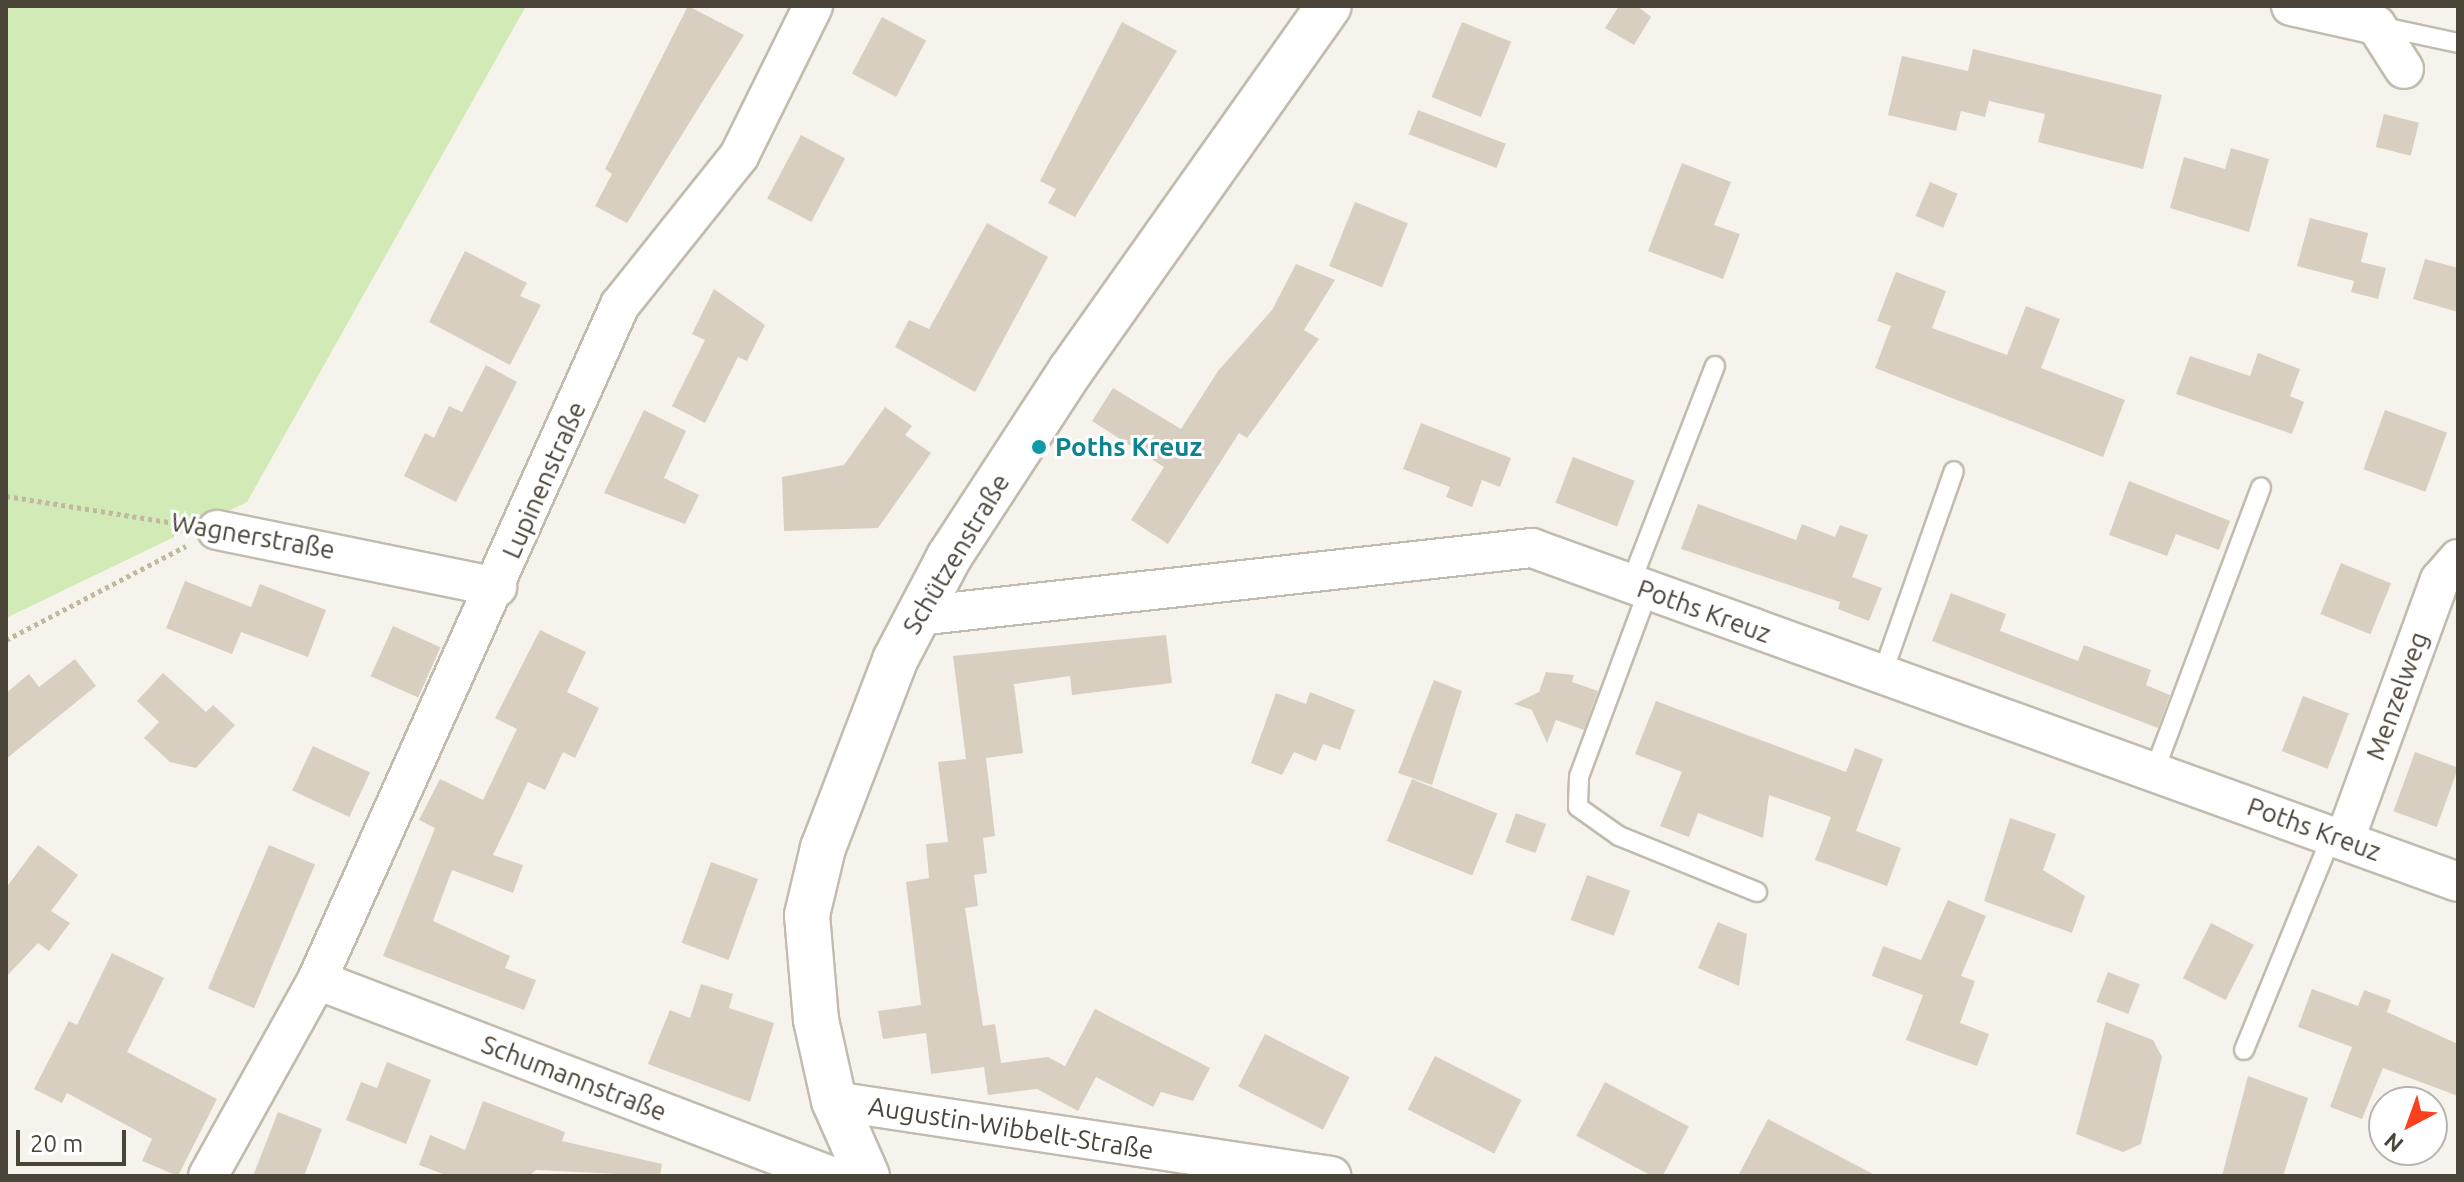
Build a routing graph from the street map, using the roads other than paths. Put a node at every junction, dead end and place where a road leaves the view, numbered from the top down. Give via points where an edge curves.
1 (813, 6) edge
2 (1329, 6) edge
3 (2291, 6) edge
4 (2376, 25) junction
5 (2458, 43) edge
6 (2404, 69) dead end
7 (1715, 366) dead end
8 (1954, 471) dead end
9 (2261, 487) dead end
10 (217, 530) road end
11 (2458, 559) edge
12 (497, 587) junction
13 (1639, 588) junction
14 (917, 616) junction
15 (1882, 675) junction
16 (2154, 772) junction
17 (2338, 837) junction
18 (2458, 882) edge
19 (1757, 892) dead end
20 (317, 980) junction
21 (2244, 1050) dead end
22 (834, 1101) junction
23 (208, 1176) edge
24 (831, 1176) edge
25 (867, 1176) edge
26 (1331, 1176) edge

1 - 12 street, Lupinenstraße via 739,156 620,305
2 - 14 street, Schützenstraße via 1071,370
3 - 4 street
4 - 5 lane
4 - 6 street
7 - 13 lane
8 - 15 lane
9 - 16 lane
10 - 12 street, Wagnerstraße
11 - 17 street, Menzelweg via 2440,580
12 - 20 street, Lupinenstraße
13 - 14 street, Poths Kreuz via 1532,548
13 - 15 street, Poths Kreuz
13 - 19 lane via 1579,777 1578,807 1619,836
14 - 22 street, Schützenstraße via 823,848 807,915 811,989
15 - 16 street, Poths Kreuz
16 - 17 street, Poths Kreuz
17 - 18 street, Poths Kreuz
17 - 21 lane
20 - 23 street, Lupinenstraße
20 - 24 street, Schumannstraße
22 - 25 street, Schützenstraße
22 - 26 street, Augustin-Wibbelt-Straße

